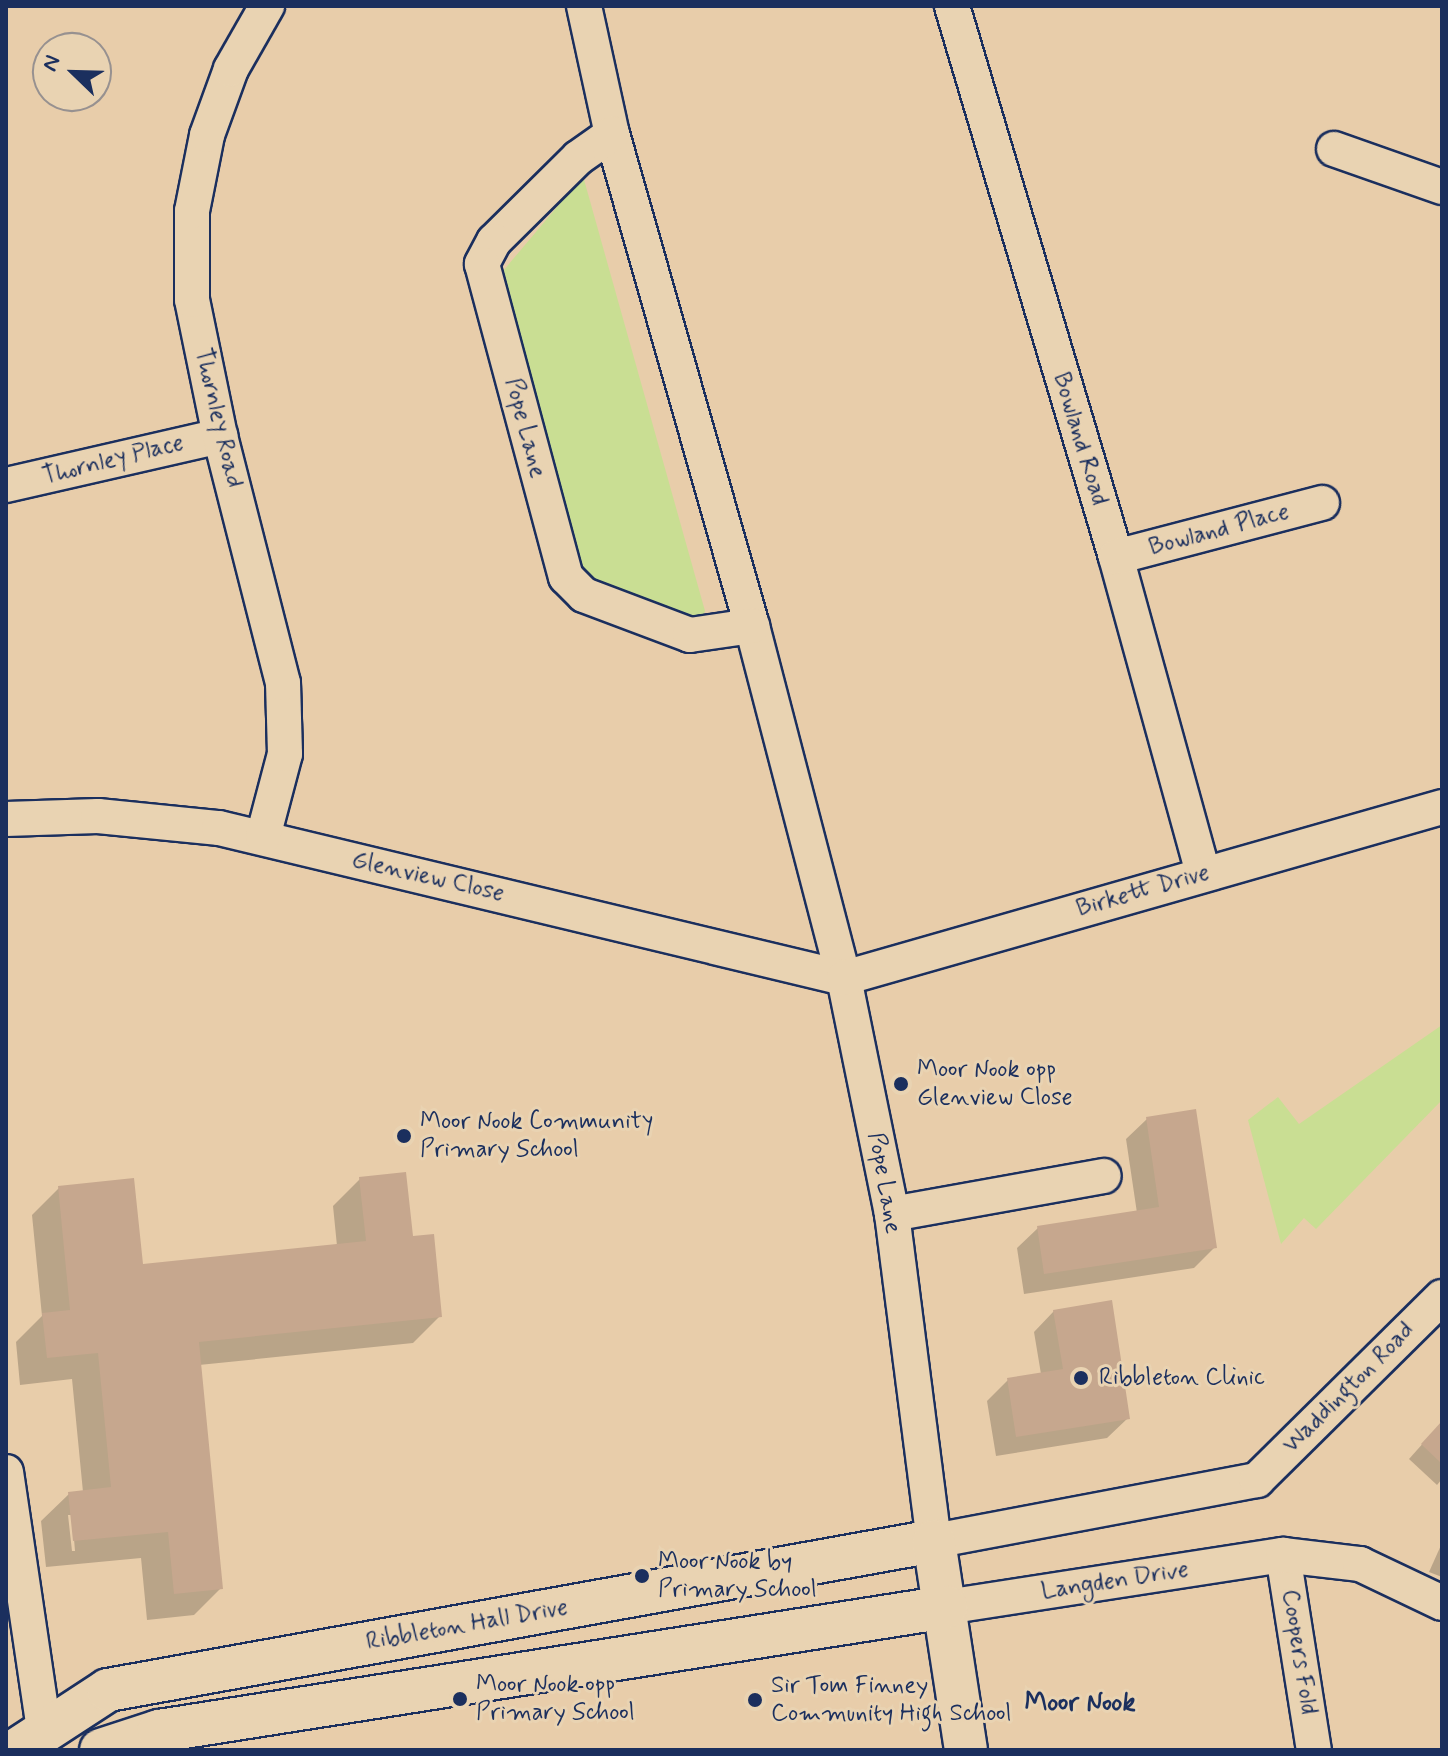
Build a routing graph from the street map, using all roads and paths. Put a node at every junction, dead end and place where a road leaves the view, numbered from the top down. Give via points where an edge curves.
1 (267, 6) edge
2 (584, 6) edge
3 (952, 6) edge
4 (612, 134) junction
5 (1334, 149) dead end
6 (1442, 187) edge
7 (220, 436) junction
8 (6, 485) edge
9 (1322, 503) dead end
10 (1116, 557) junction
11 (752, 626) junction
12 (1442, 807) edge
13 (6, 819) edge
14 (263, 837) junction
15 (1203, 873) junction
16 (844, 978) junction
17 (1104, 1176) dead end
18 (892, 1214) junction
19 (1442, 1297) edge
20 (6, 1472) edge
21 (934, 1541) junction
22 (1283, 1555) junction
23 (1442, 1603) edge
24 (946, 1607) junction
25 (40, 1743) edge
26 (101, 1750) edge
27 (966, 1750) edge
28 (1314, 1750) edge

1 - 7 street, Thornley Road via 226,82 207,135 192,211 192,300
2 - 4 street, Pope Lane
3 - 10 street, Bowland Road
4 - 11 street, Pope Lane
4 - 11 street, Pope Lane via 578,158 504,231 482,264 566,577 584,595 690,635
5 - 6 street
7 - 8 street, Thornley Place
7 - 14 street, Thornley Road via 283,683 285,754
9 - 10 street, Bowland Place
10 - 15 street, Bowland Road
11 - 16 street, Pope Lane
12 - 15 street, Birkett Drive
13 - 14 street, Glenview Close via 98,816
14 - 16 street, Glenview Close
15 - 16 street, Birkett Drive
16 - 18 street, Pope Lane
17 - 18 street
18 - 21 street, Pope Lane
19 - 21 street, Waddington Road via 1257,1480
20 - 25 street
21 - 24 street, Pope Lane
21 - 25 street, Ribbleton Hall Drive via 108,1690
22 - 23 street, Langden Drive via 1360,1564
22 - 24 street, Langden Drive
22 - 28 street, Coopers Fold
24 - 26 street via 159,1731
24 - 27 street, Pope Lane

